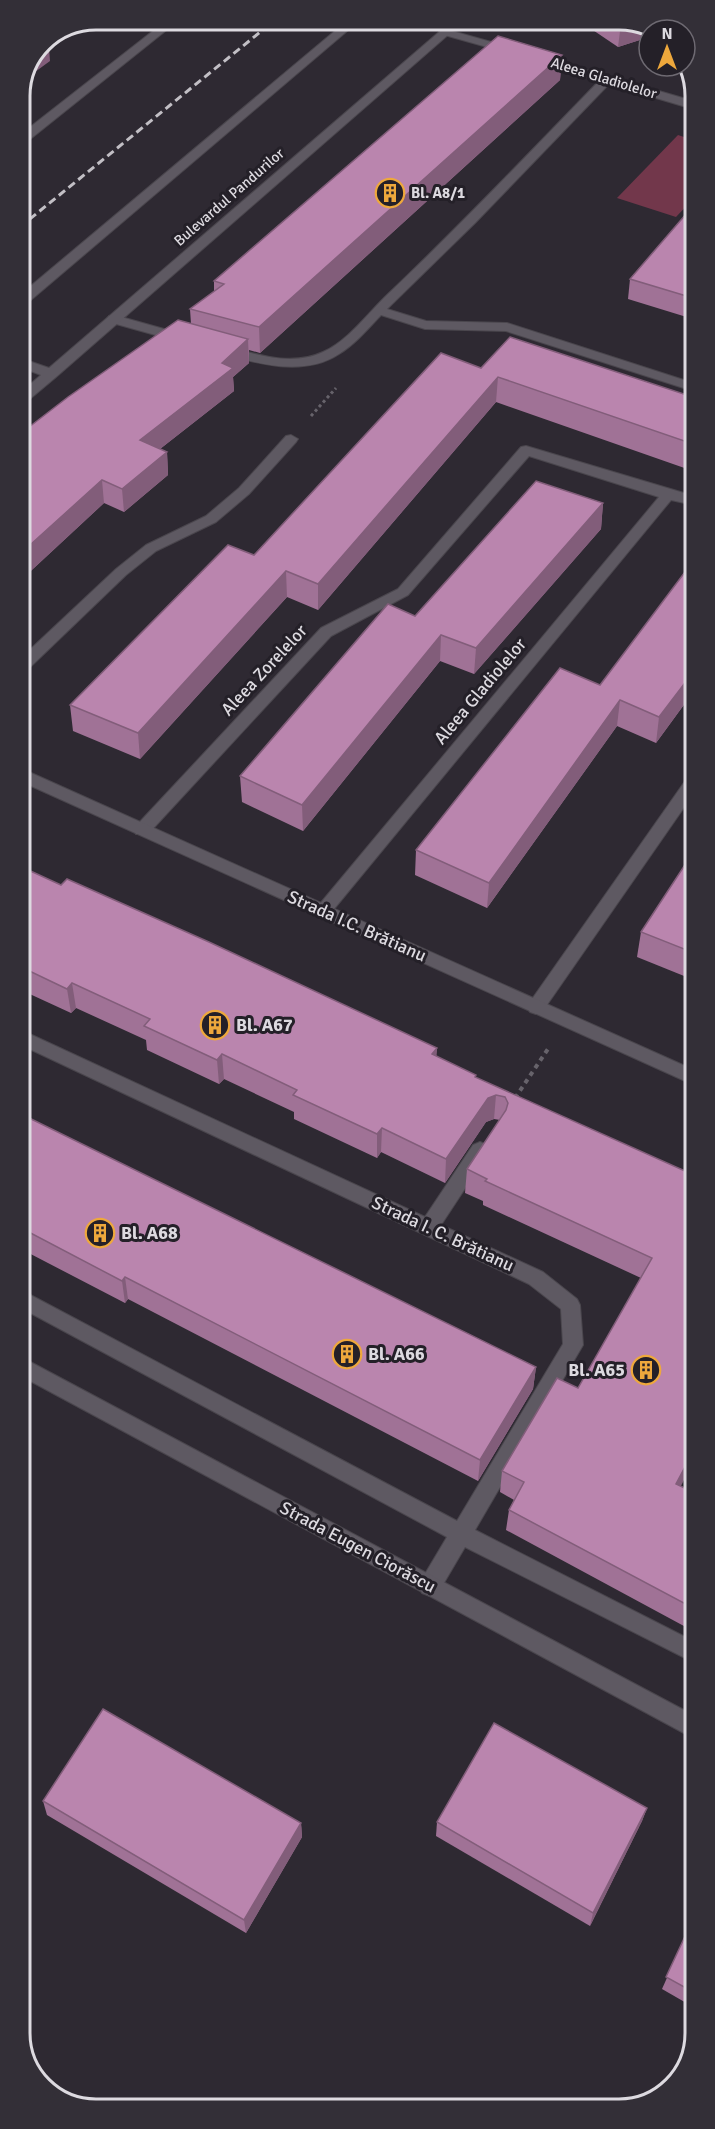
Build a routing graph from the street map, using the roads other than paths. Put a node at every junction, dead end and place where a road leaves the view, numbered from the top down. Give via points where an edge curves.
1 (160, 30) edge
2 (342, 30) edge
3 (447, 30) edge
4 (445, 32) junction
5 (608, 78) junction
6 (685, 102) edge
7 (30, 133) edge
8 (30, 294) edge
9 (378, 310) junction
10 (114, 319) junction
11 (194, 342) edge
12 (217, 348) edge
13 (30, 366) edge
14 (51, 374) junction
15 (685, 384) edge
16 (30, 392) edge
17 (291, 439) road end
18 (668, 495) junction
19 (685, 499) edge
20 (30, 658) edge
21 (30, 779) edge
22 (685, 794) edge
23 (142, 830) junction
24 (323, 911) junction
25 (536, 1007) junction
26 (30, 1041) edge
27 (685, 1074) edge
28 (495, 1128) edge
29 (429, 1227) junction
30 (30, 1303) edge
31 (30, 1371) edge
32 (460, 1534) junction
33 (430, 1586) junction
34 (685, 1648) edge
35 (685, 1723) edge

1 - 7 street
2 - 8 street
3 - 4 street, Bulevardul Pandurilor
4 - 5 street, Aleea Gladiolelor
4 - 10 street, Bulevardul Pandurilor
5 - 6 street, Aleea Gladiolelor
5 - 9 street
9 - 12 street via 328,355 302,362 270,362
9 - 15 street via 425,325 507,327
10 - 11 street
10 - 14 street, Bulevardul Pandurilor
13 - 14 street
14 - 16 street, Bulevardul Pandurilor
17 - 20 street via 244,491 212,519 151,548
18 - 19 street
18 - 23 street, Aleea Zorelelor via 526,450 403,592 326,632
18 - 24 street, Aleea Gladiolelor
21 - 23 street, Strada I.C. Brătianu
22 - 25 street
23 - 24 street, Strada I.C. Brătianu
24 - 25 street, Strada I.C. Brătianu
25 - 27 street, Strada I.C. Brătianu
26 - 29 street, Strada I. C. Brătianu
28 - 29 street
29 - 32 street, Strada I. C. Brătianu via 536,1278 570,1305 573,1345
30 - 32 street
31 - 33 street, Strada Eugen Ciorăscu
32 - 33 street, Strada I. C. Brătianu
32 - 34 street
33 - 35 street, Strada Eugen Ciorăscu

